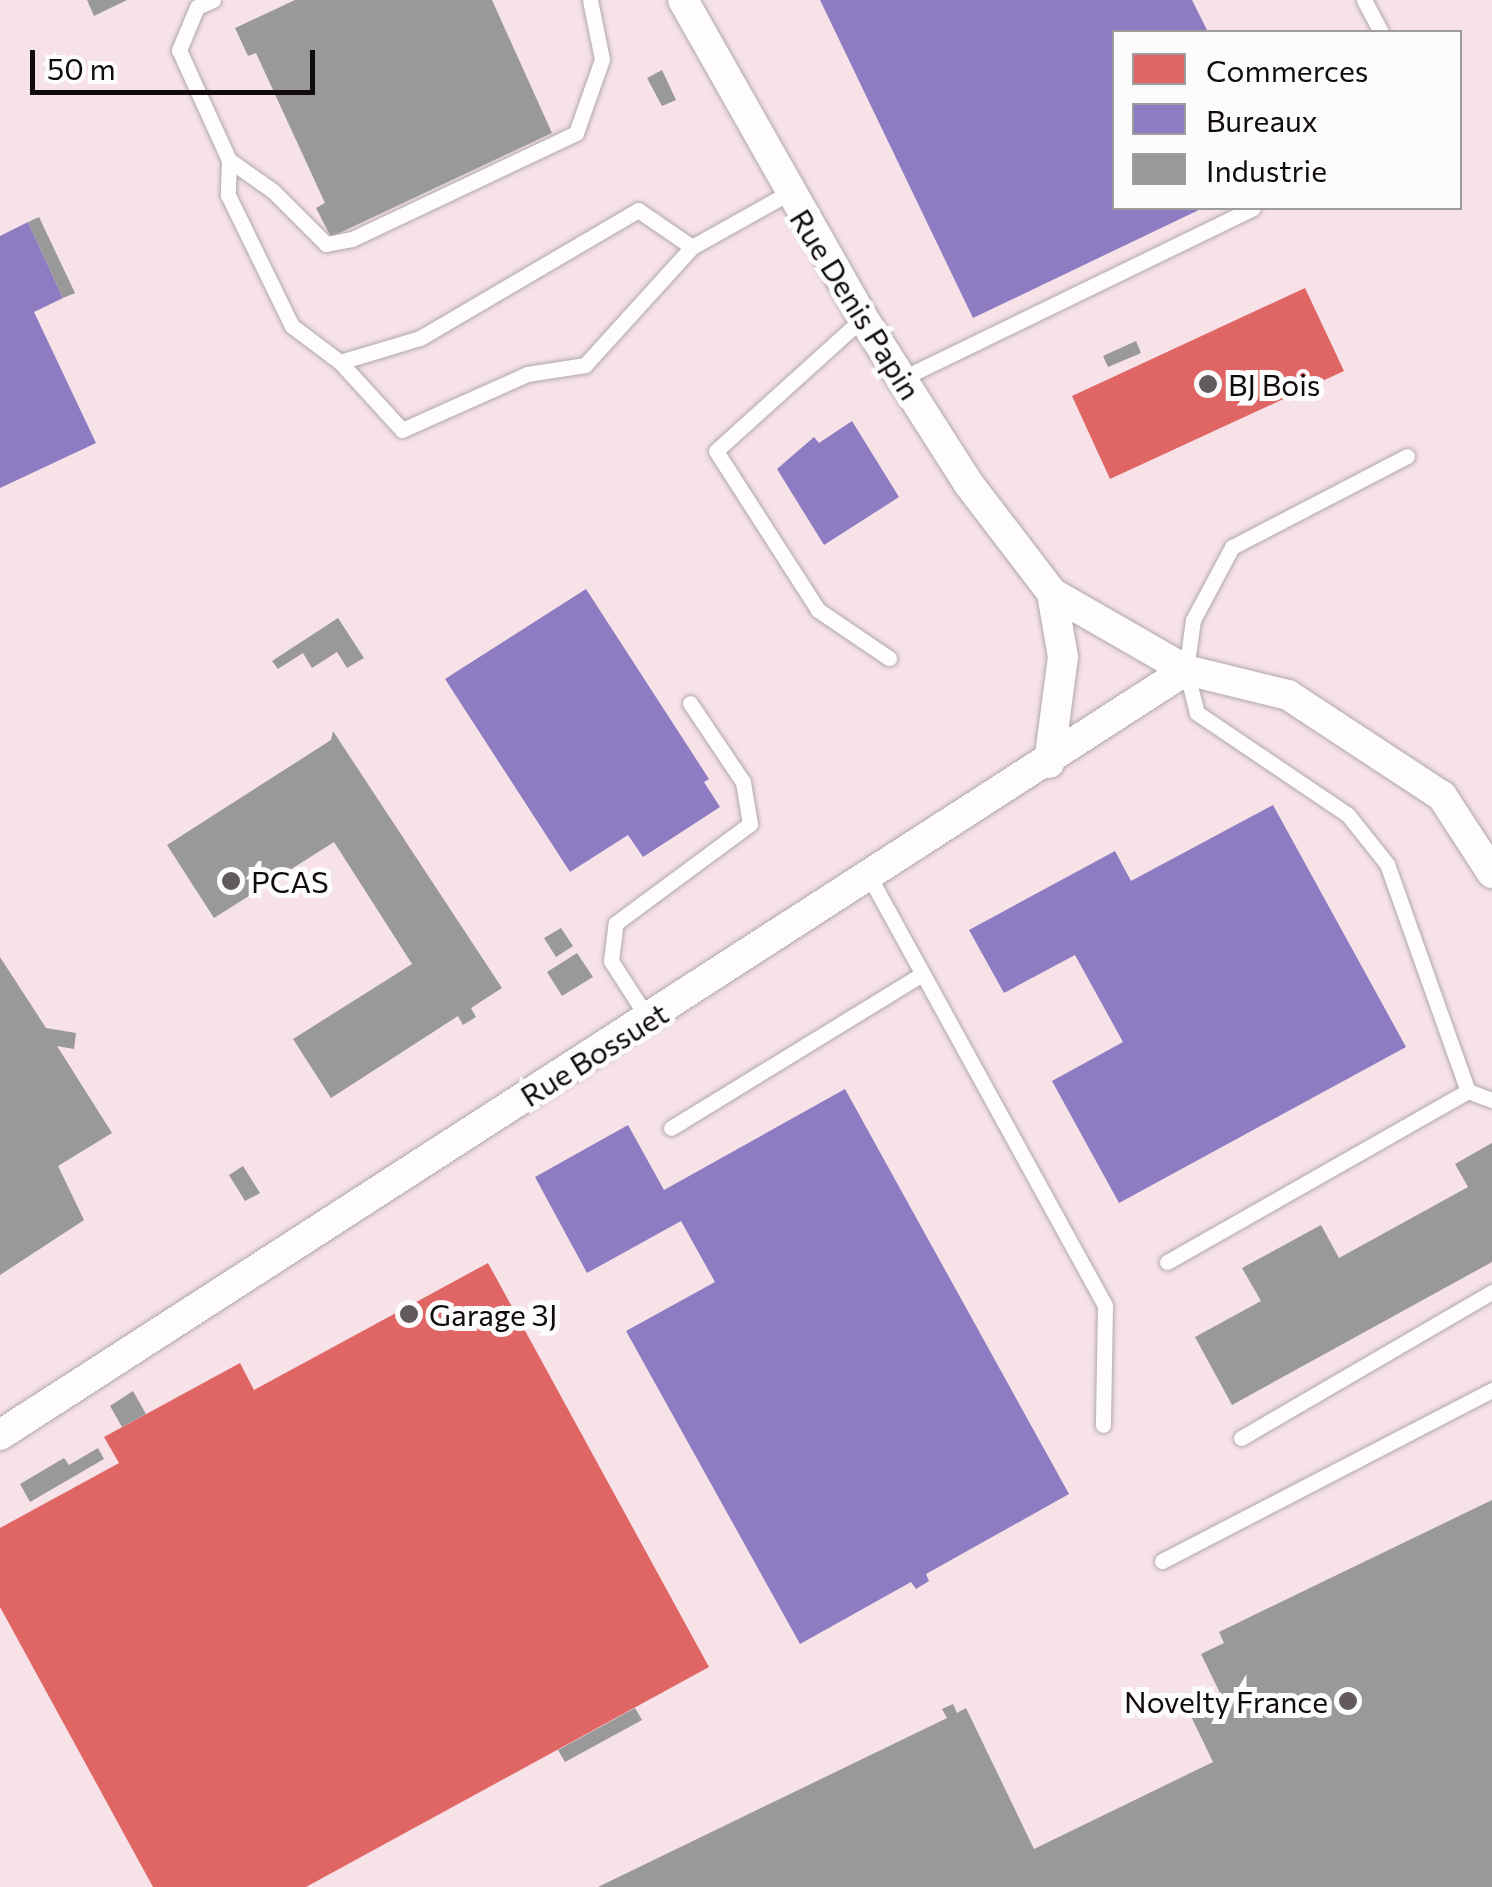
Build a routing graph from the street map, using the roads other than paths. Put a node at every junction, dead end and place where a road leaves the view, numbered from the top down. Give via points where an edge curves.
1 (213, 0) edge
2 (590, 0) edge
3 (683, 0) edge
4 (1364, 0) edge
5 (1380, 30) edge
6 (230, 160) junction
7 (787, 194) junction
8 (1248, 210) edge
9 (692, 248) junction
10 (863, 318) junction
11 (340, 362) junction
12 (902, 379) junction
13 (1407, 456) dead end
14 (1052, 593) junction
15 (889, 658) dead end
16 (1186, 670) junction
17 (690, 703) dead end
18 (1048, 763) junction
19 (1492, 873) edge
20 (870, 878) junction
21 (922, 974) junction
22 (648, 1020) junction
23 (1468, 1091) junction
24 (1492, 1100) edge
25 (671, 1128) dead end
26 (1168, 1262) dead end
27 (1492, 1292) edge
28 (1492, 1390) edge
29 (1104, 1426) dead end
30 (0, 1435) edge
31 (1241, 1438) dead end
32 (1162, 1561) dead end

1 - 6 lane via 198,7 179,50
2 - 6 lane via 602,59 576,133 352,239 326,244
3 - 7 street, Rue Denis Papin
4 - 5 lane
6 - 11 lane via 228,194 292,326
7 - 9 lane
7 - 10 street, Rue Denis Papin
8 - 12 lane
9 - 11 lane via 638,210 420,338
9 - 11 lane via 585,364 527,374 402,430
10 - 12 street, Rue Denis Papin
10 - 15 lane via 716,451 818,610
12 - 14 street, Rue Denis Papin via 968,483
13 - 16 lane via 1232,548 1193,620
14 - 16 street, Rue Denis Papin
14 - 18 street, Rue Denis Papin via 1063,657
16 - 18 street, Rue Bossuet
16 - 19 street, Rue Denis Papin via 1288,696 1442,796
16 - 23 lane via 1197,713 1348,815 1386,864
17 - 22 lane via 743,782 750,824 616,924 612,961
18 - 20 street, Rue Bossuet
20 - 21 lane
20 - 22 street, Rue Bossuet
21 - 25 lane
21 - 29 lane via 1105,1306
22 - 30 street, Rue Bossuet
23 - 24 lane
23 - 26 lane
27 - 31 lane
28 - 32 lane

